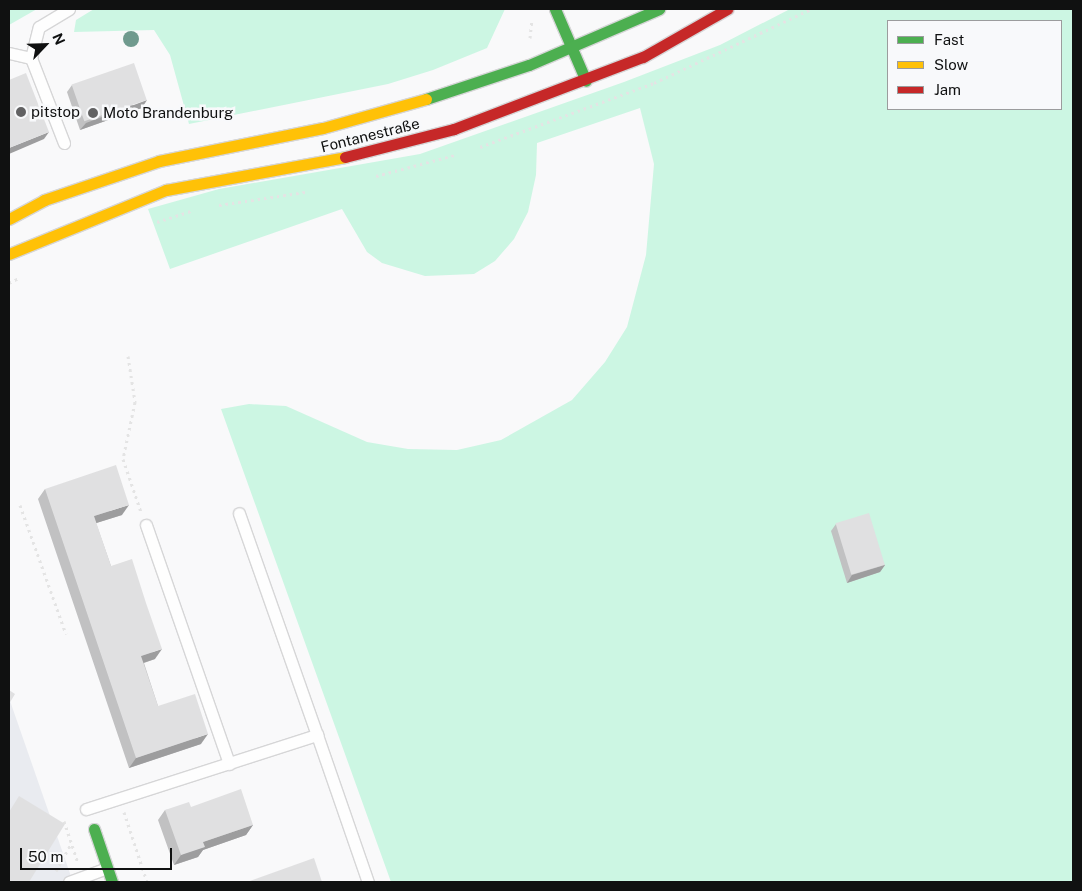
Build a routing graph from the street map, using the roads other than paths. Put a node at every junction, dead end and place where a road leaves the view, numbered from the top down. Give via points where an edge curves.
1 (69, 9) edge
2 (555, 9) edge
3 (659, 9) edge
4 (728, 9) edge
5 (572, 47) junction
6 (9, 54) edge
7 (31, 58) junction
8 (586, 81) junction
9 (64, 143) dead end
10 (9, 219) edge
11 (9, 254) edge
12 (239, 513) dead end
13 (146, 525) road end
14 (317, 735) junction
15 (229, 764) junction
16 (86, 809) dead end
17 (94, 829) dead end
18 (108, 868) junction
19 (69, 882) edge
20 (112, 882) edge
21 (368, 882) edge

1 - 7 lane via 39,27
2 - 5 main road
3 - 5 main road, Fontanestraße
4 - 8 main road, Fontanestraße via 642,56
5 - 8 main road
5 - 10 main road, Fontanestraße via 494,78 370,116 159,161 44,200
6 - 7 lane
7 - 9 lane
8 - 11 main road, Fontanestraße via 385,149 166,190
12 - 14 lane
13 - 15 lane
14 - 15 lane
14 - 21 lane
15 - 16 lane
17 - 18 main road
18 - 19 lane
18 - 20 main road

